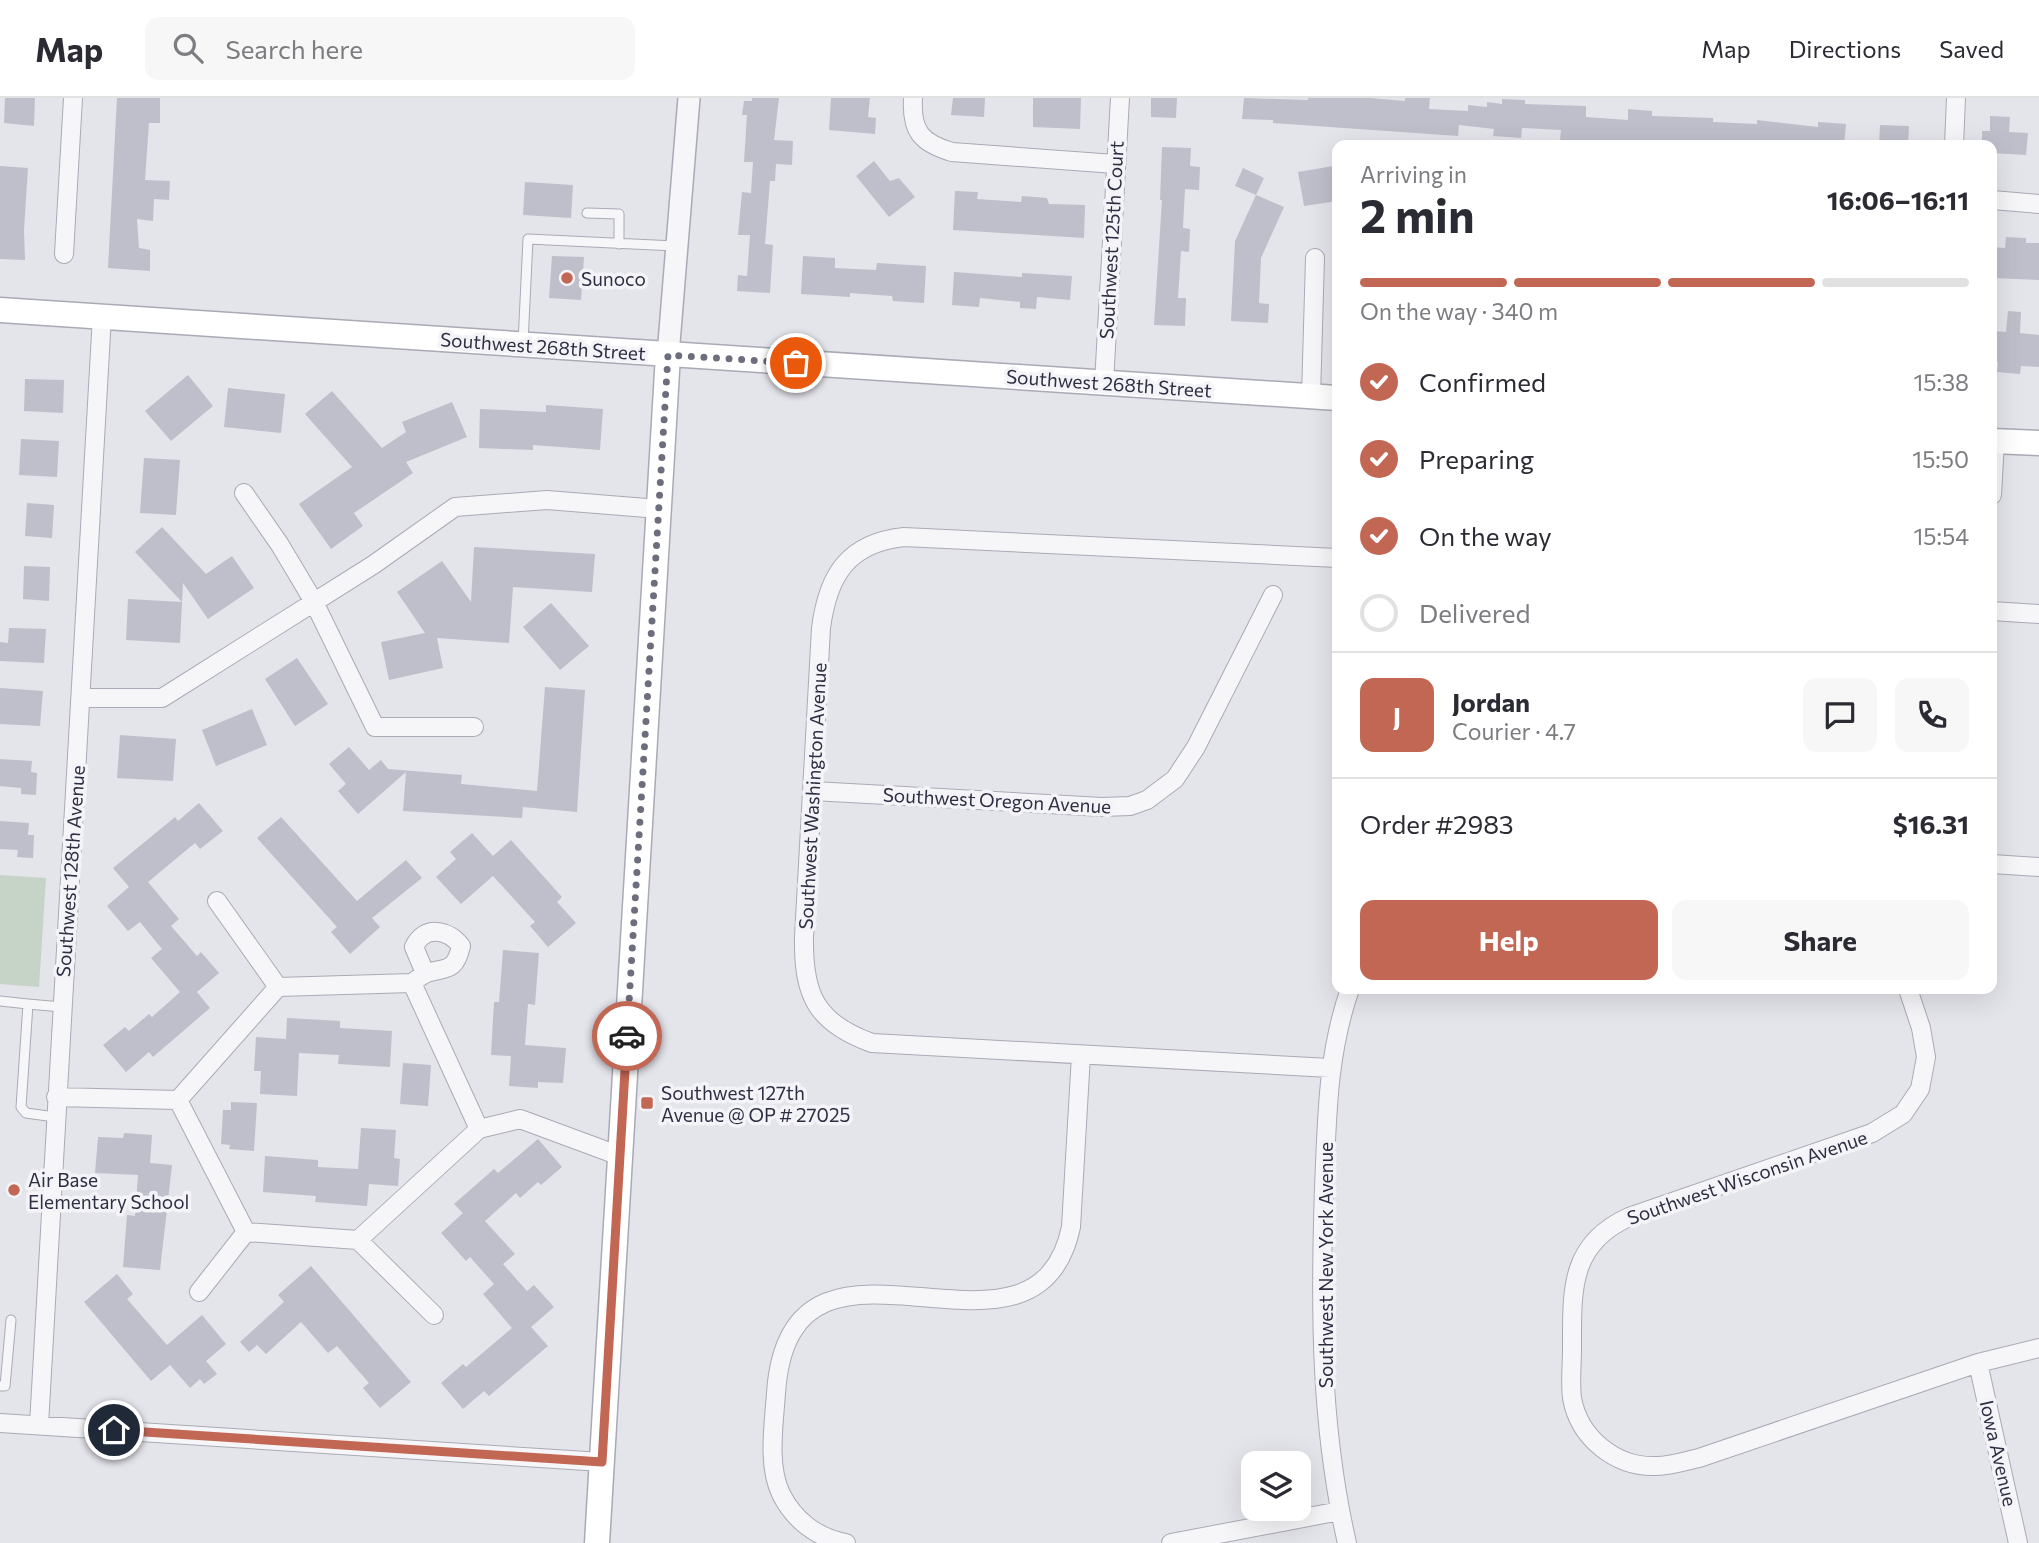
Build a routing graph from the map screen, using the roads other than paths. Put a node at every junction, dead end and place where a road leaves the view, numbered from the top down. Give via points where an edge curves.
1 (73, 98) edge
2 (689, 98) edge
3 (913, 98) edge
4 (1119, 98) edge
5 (1956, 98) edge
6 (1954, 140) edge
7 (1115, 164) junction
8 (1997, 201) edge
9 (2039, 204) edge
10 (587, 213) dead end
11 (619, 244) junction
12 (677, 246) junction
13 (64, 254) dead end
14 (1315, 258) dead end
15 (0, 310) edge
16 (102, 316) junction
17 (523, 345) junction
18 (668, 355) junction
19 (1104, 383) junction
20 (1311, 397) junction
21 (1332, 398) edge
22 (1997, 441) edge
23 (2039, 443) edge
24 (244, 493) dead end
25 (659, 509) junction
26 (1332, 558) edge
27 (1273, 595) dead end
28 (314, 602) junction
29 (1997, 611) edge
30 (2039, 614) edge
31 (81, 698) junction
32 (474, 727) dead end
33 (813, 791) junction
34 (1997, 864) edge
35 (2039, 867) edge
36 (217, 901) dead end
37 (278, 988) junction
38 (1349, 994) edge
39 (1910, 994) edge
40 (0, 1001) edge
41 (28, 1004) junction
42 (62, 1007) junction
43 (1081, 1055) junction
44 (1330, 1068) junction
45 (56, 1097) junction
46 (178, 1100) junction
47 (55, 1117) junction
48 (479, 1129) junction
49 (620, 1156) junction
50 (246, 1232) junction
51 (358, 1240) junction
52 (199, 1292) dead end
53 (434, 1315) dead end
54 (11, 1320) dead end
55 (2039, 1348) edge
56 (1978, 1363) junction
57 (0, 1386) edge
58 (0, 1423) edge
59 (39, 1425) junction
60 (602, 1462) junction
61 (1340, 1511) junction
62 (597, 1543) edge
63 (846, 1543) edge
64 (1171, 1543) edge
65 (1347, 1543) edge
66 (2018, 1543) edge

1 - 13 street
2 - 12 street
3 - 7 street via 915,127 924,140 952,152
4 - 7 street, Southwest 125th Court
5 - 6 street
7 - 19 street, Southwest 125th Court
8 - 9 street
10 - 11 lane via 619,214
11 - 12 lane
11 - 17 lane via 528,239
12 - 18 street
14 - 20 street
15 - 16 main road, Southwest 268th Street
16 - 17 main road, Southwest 268th Street
16 - 31 street, Southwest 128th Avenue
17 - 18 main road, Southwest 268th Street
18 - 19 main road, Southwest 268th Street
18 - 25 main road
19 - 20 main road, Southwest 268th Street
20 - 21 main road, Southwest 268th Street
22 - 23 main road
24 - 28 street
25 - 28 street via 547,500 455,507
25 - 49 main road
26 - 33 street, Southwest Washington Avenue via 904,537 867,546 840,569 824,607
27 - 33 street, Southwest Oregon Avenue via 1185,764 1164,789 1147,800 1102,807
28 - 31 street via 162,698
28 - 32 street via 375,727
29 - 30 street
31 - 42 street, Southwest 128th Avenue
33 - 43 street, Southwest Washington Avenue via 804,961 807,983 824,1017 873,1043
34 - 35 street
36 - 37 street
37 - 46 street
37 - 48 street via 419,978
38 - 44 street, Southwest New York Avenue
39 - 56 street, Southwest Wisconsin Avenue via 1926,1057 1913,1103 1891,1123 1841,1145 1629,1217 1597,1237 1585,1252 1574,1285 1572,1396 1582,1424 1604,1450 1633,1464 1658,1466 1699,1458
40 - 41 lane
41 - 42 lane
41 - 47 lane via 21,1107 26,1113
42 - 45 street, Southwest 128th Avenue
43 - 44 street, Southwest Washington Avenue
43 - 63 street via 1071,1227 1068,1243 1046,1278 1028,1292 1006,1299 875,1294 836,1298 805,1316 782,1352 774,1447 778,1487 797,1518 819,1534
44 - 61 street, Southwest New York Avenue via 1322,1326 1325,1413
45 - 46 street
45 - 47 street, Southwest 128th Avenue
46 - 50 street
47 - 59 street, Southwest 128th Avenue
48 - 49 street via 520,1119
48 - 51 street
49 - 60 main road
50 - 51 street
50 - 52 street
51 - 53 street
54 - 57 lane via 5,1386
55 - 56 street, Southwest Wisconsin Avenue
56 - 66 street, Iowa Avenue
58 - 59 street
59 - 60 street
60 - 62 main road
61 - 64 street
61 - 65 street, Southwest New York Avenue

